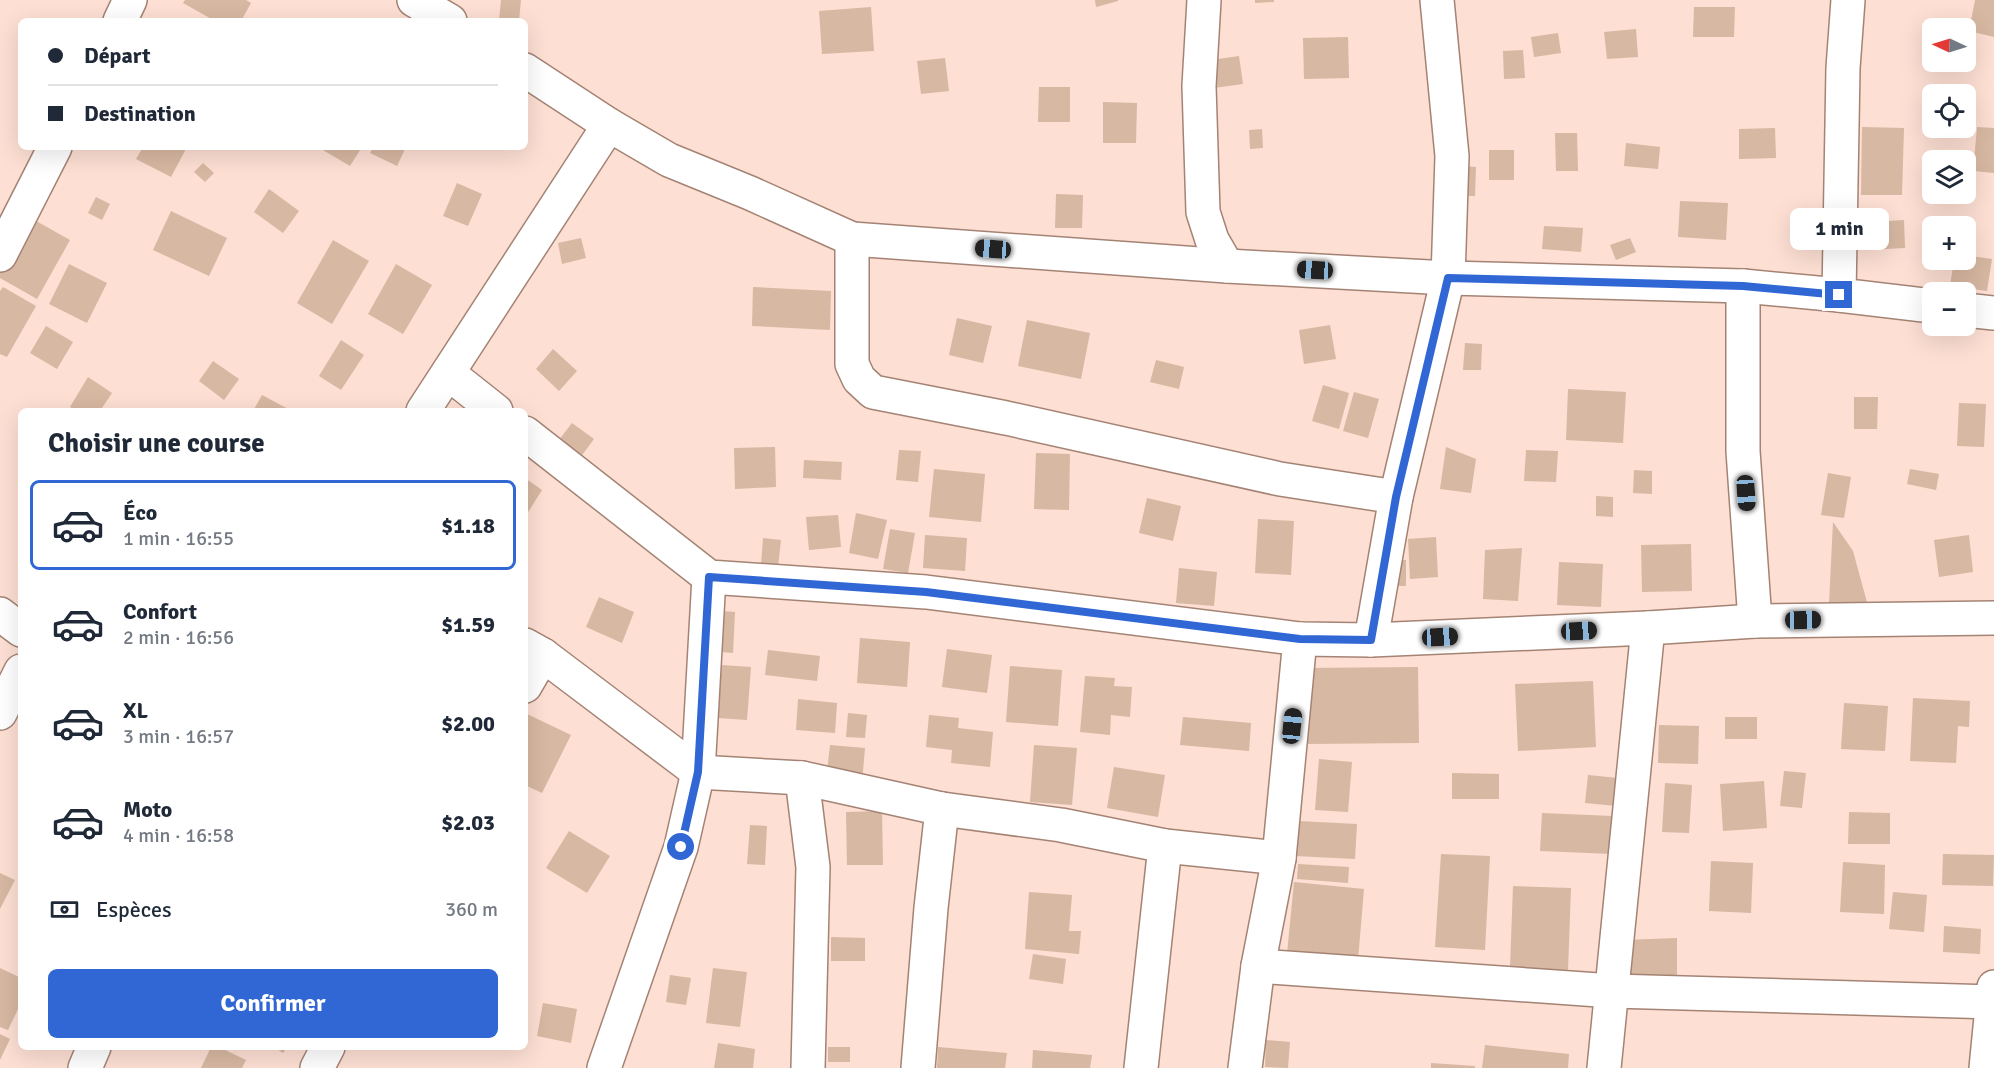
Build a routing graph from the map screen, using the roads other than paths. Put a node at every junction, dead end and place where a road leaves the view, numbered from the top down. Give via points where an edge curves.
1 (130, 0) edge
2 (414, 0) edge
3 (1204, 0) edge
4 (1437, 0) edge
5 (1848, 0) edge
6 (121, 18) edge
7 (445, 18) edge
8 (528, 72) edge
9 (609, 125) junction
10 (53, 150) edge
11 (852, 239) junction
12 (0, 255) edge
13 (1227, 266) junction
14 (1448, 278) junction
15 (1743, 286) junction
16 (1839, 295) junction
17 (1922, 305) edge
18 (1976, 311) edge
19 (1994, 313) edge
20 (447, 373) junction
21 (425, 408) edge
22 (492, 408) edge
23 (528, 435) edge
24 (1396, 497) junction
25 (709, 577) junction
26 (0, 614) edge
27 (1994, 618) edge
28 (1755, 621) junction
29 (18, 628) edge
30 (1648, 628) junction
31 (1300, 639) junction
32 (1371, 640) junction
33 (534, 650) edge
34 (528, 674) edge
35 (18, 677) edge
36 (0, 712) edge
37 (698, 772) junction
38 (802, 778) junction
39 (942, 809) junction
40 (1165, 846) junction
41 (1279, 858) junction
42 (1258, 966) junction
43 (1613, 991) junction
44 (1993, 997) edge
45 (93, 1050) edge
46 (326, 1050) edge
47 (85, 1068) edge
48 (317, 1068) edge
49 (604, 1068) edge
50 (807, 1068) edge
51 (918, 1068) edge
52 (1141, 1068) edge
53 (1245, 1068) edge
54 (1604, 1068) edge
55 (1986, 1068) edge

1 - 6 street
2 - 7 street
3 - 13 street via 1199,86 1203,212 1212,240
4 - 14 street via 1452,156
5 - 16 street
8 - 9 street
9 - 11 street via 669,160
9 - 20 street
10 - 12 street
11 - 13 street
11 - 24 street via 852,364 859,379 873,392 1280,479
13 - 14 street
14 - 15 street
14 - 24 street
15 - 16 street
15 - 28 street via 1743,451
16 - 17 street
18 - 19 street
20 - 21 street
20 - 22 street
23 - 25 street
24 - 32 street
25 - 31 street via 926,592
25 - 37 street
26 - 29 street
27 - 28 street
28 - 30 street
30 - 32 street
30 - 43 street
31 - 32 street
31 - 41 street
33 - 34 street
33 - 37 street
35 - 36 street
37 - 38 street
37 - 49 street via 681,847
38 - 39 street
38 - 50 street via 813,867
39 - 40 street via 1061,825
39 - 51 street
40 - 41 street
40 - 52 street
41 - 42 street
42 - 43 street
42 - 53 street
43 - 44 street
43 - 54 street
44 - 55 street
45 - 47 street
46 - 48 street

